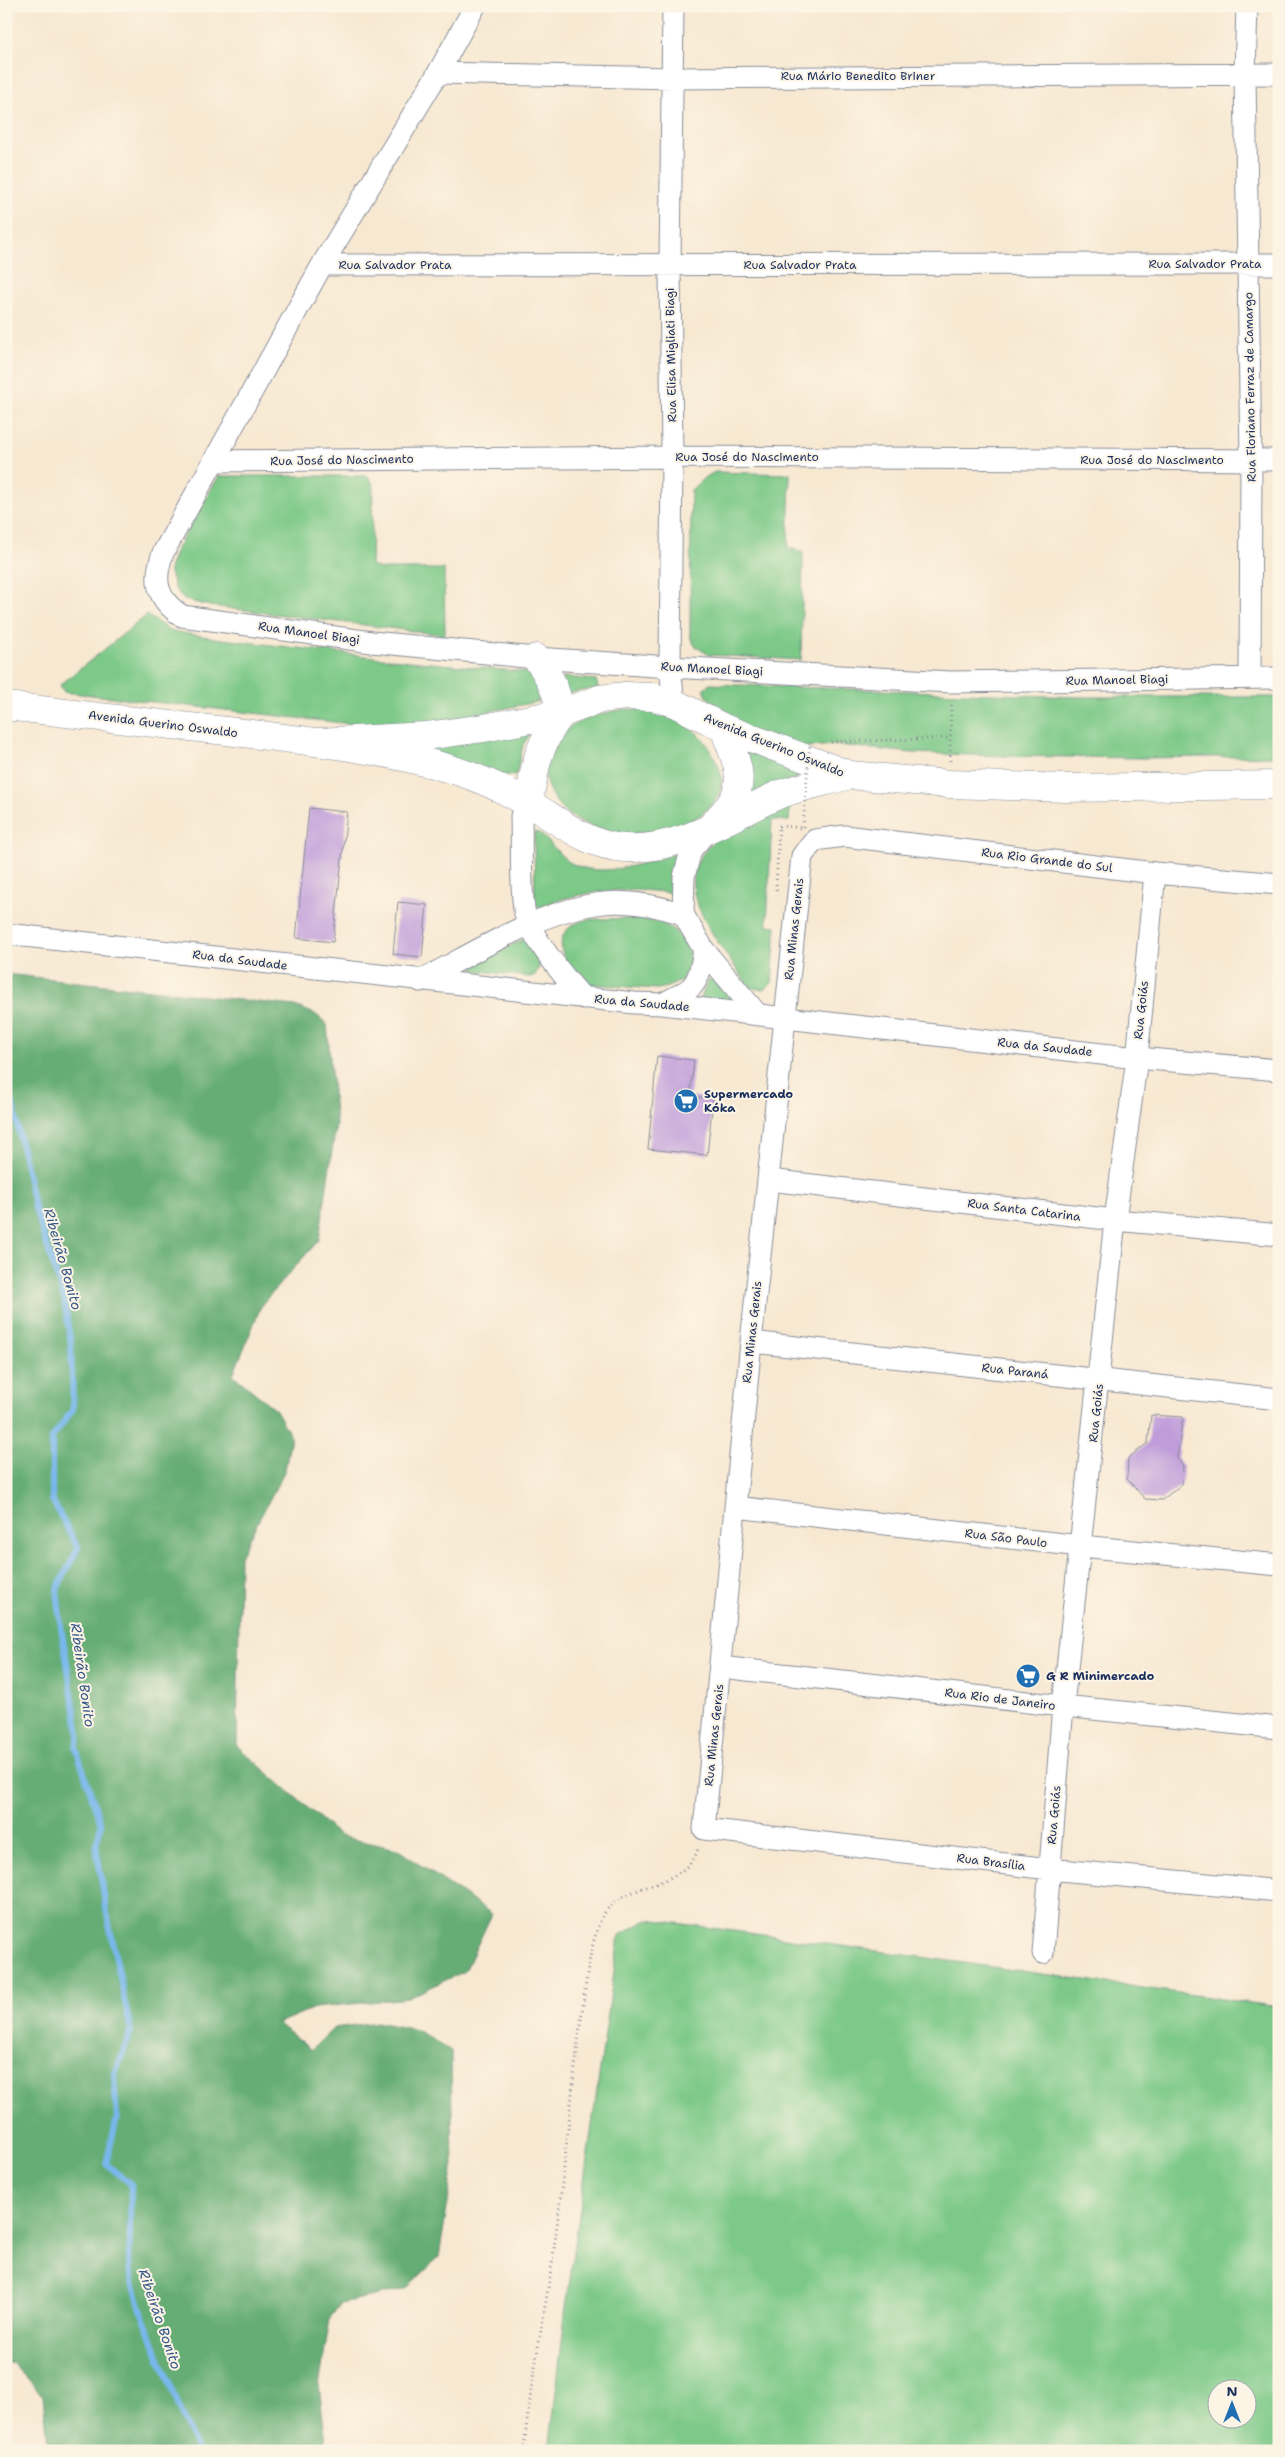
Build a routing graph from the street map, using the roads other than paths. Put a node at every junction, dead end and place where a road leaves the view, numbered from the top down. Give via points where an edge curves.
1 (475, 6) edge
2 (674, 6) edge
3 (1246, 6) edge
4 (438, 73) junction
5 (1245, 73) junction
6 (1279, 74) edge
7 (673, 78) junction
8 (1248, 264) junction
9 (1279, 264) edge
10 (322, 265) junction
11 (670, 265) junction
12 (672, 457) junction
13 (1279, 460) edge
14 (216, 461) junction
15 (1251, 461) junction
16 (536, 658) junction
17 (670, 667) junction
18 (1250, 678) junction
19 (1279, 678) edge
20 (674, 703) junction
21 (6, 706) edge
22 (562, 713) junction
23 (724, 728) junction
24 (319, 742) junction
25 (850, 775) junction
26 (1279, 785) edge
27 (529, 803) junction
28 (708, 829) junction
29 (815, 840) joint
30 (1155, 873) junction
31 (1279, 884) edge
32 (683, 914) junction
33 (530, 925) junction
34 (10, 934) edge
35 (704, 950) junction
36 (420, 981) junction
37 (583, 998) junction
38 (662, 1004) junction
39 (758, 1015) junction
40 (784, 1018) junction
41 (1137, 1058) junction
42 (1279, 1070) edge
43 (769, 1180) junction
44 (1115, 1220) junction
45 (1279, 1235) edge
46 (751, 1342) junction
47 (1100, 1380) junction
48 (1279, 1399) edge
49 (735, 1506) junction
50 (1081, 1546) junction
51 (1279, 1566) edge
52 (721, 1667) junction
53 (1063, 1706) junction
54 (1279, 1728) edge
55 (704, 1829) joint
56 (1050, 1869) junction
57 (1279, 1891) edge
58 (1043, 1952) dead end

1 - 4 street
2 - 7 street, Rua Elisa Migliati Biagi
3 - 5 street, Rua Floriano Ferraz de Camargo
4 - 7 street, Rua Mário Benedito Briner
4 - 10 street
5 - 6 street, Rua Mário Benedito Briner
5 - 7 street, Rua Mário Benedito Briner
5 - 8 street, Rua Floriano Ferraz de Camargo
7 - 11 street, Rua Elisa Migliati Biagi
8 - 9 street, Rua Salvador Prata
8 - 11 street, Rua Salvador Prata
8 - 15 street, Rua Floriano Ferraz de Camargo
10 - 11 street, Rua Salvador Prata
10 - 14 street
11 - 12 street, Rua Elisa Migliati Biagi
12 - 14 street, Rua José do Nascimento
12 - 15 street, Rua José do Nascimento
12 - 17 street, Rua Elisa Migliati Biagi
13 - 15 street, Rua José do Nascimento
14 - 16 street, Rua Manoel Biagi via 163,553 156,578 170,608 182,616 372,642
15 - 18 street, Rua Floriano Ferraz de Camargo
16 - 17 street, Rua Manoel Biagi
16 - 22 main road via 555,688
17 - 18 street, Rua Manoel Biagi via 951,682
17 - 20 street, Rua Elisa Migliati Biagi
18 - 19 street, Rua Manoel Biagi
20 - 22 main road, Avenida Guerino Oswaldo via 625,696 600,699
20 - 23 main road, Avenida Guerino Oswaldo
21 - 24 main road, Avenida Guerino Oswaldo
22 - 24 main road, Avenida Guerino Oswaldo via 426,736
22 - 27 main road via 551,726 535,762
23 - 25 main road, Avenida Guerino Oswaldo
23 - 28 main road via 739,767 739,783 733,800
24 - 27 main road, Avenida Guerino Oswaldo via 458,771
25 - 26 main road via 949,784 1065,788
25 - 28 main road, Avenida Guerino Oswaldo via 780,794
27 - 28 main road, Avenida Guerino Oswaldo via 601,845 649,847 681,840
27 - 33 street via 521,816 524,910
28 - 32 street via 690,850 684,877
29 - 30 street, Rua Rio Grande do Sul via 844,836
29 - 40 street, Rua Minas Gerais via 802,856
30 - 31 street, Rua Rio Grande do Sul
30 - 41 street, Rua Goiás
32 - 33 street via 653,905 596,904
32 - 35 street
33 - 36 street
33 - 37 street via 561,973
34 - 36 street, Rua da Saudade
35 - 38 street via 700,975 692,989
35 - 39 street
36 - 37 street, Rua da Saudade
37 - 38 street, Rua da Saudade
38 - 39 street, Rua da Saudade
39 - 40 street, Rua da Saudade
40 - 41 street, Rua da Saudade
40 - 43 street, Rua Minas Gerais
41 - 42 street, Rua da Saudade
41 - 44 street, Rua Goiás
43 - 44 street, Rua Santa Catarina
43 - 46 street, Rua Minas Gerais
44 - 45 street, Rua Santa Catarina
44 - 47 street, Rua Goiás
46 - 47 street, Rua Paraná
46 - 49 street, Rua Minas Gerais
47 - 48 street, Rua Paraná
47 - 50 street, Rua Goiás
49 - 50 street, Rua São Paulo
49 - 52 street, Rua Minas Gerais
50 - 51 street, Rua São Paulo
50 - 53 street, Rua Goiás
52 - 53 street, Rua Rio de Janeiro
52 - 55 street, Rua Minas Gerais
53 - 54 street, Rua Rio de Janeiro
53 - 56 street, Rua Goiás
55 - 56 street, Rua Brasília
56 - 57 street, Rua Brasília
56 - 58 street, Rua Goiás

